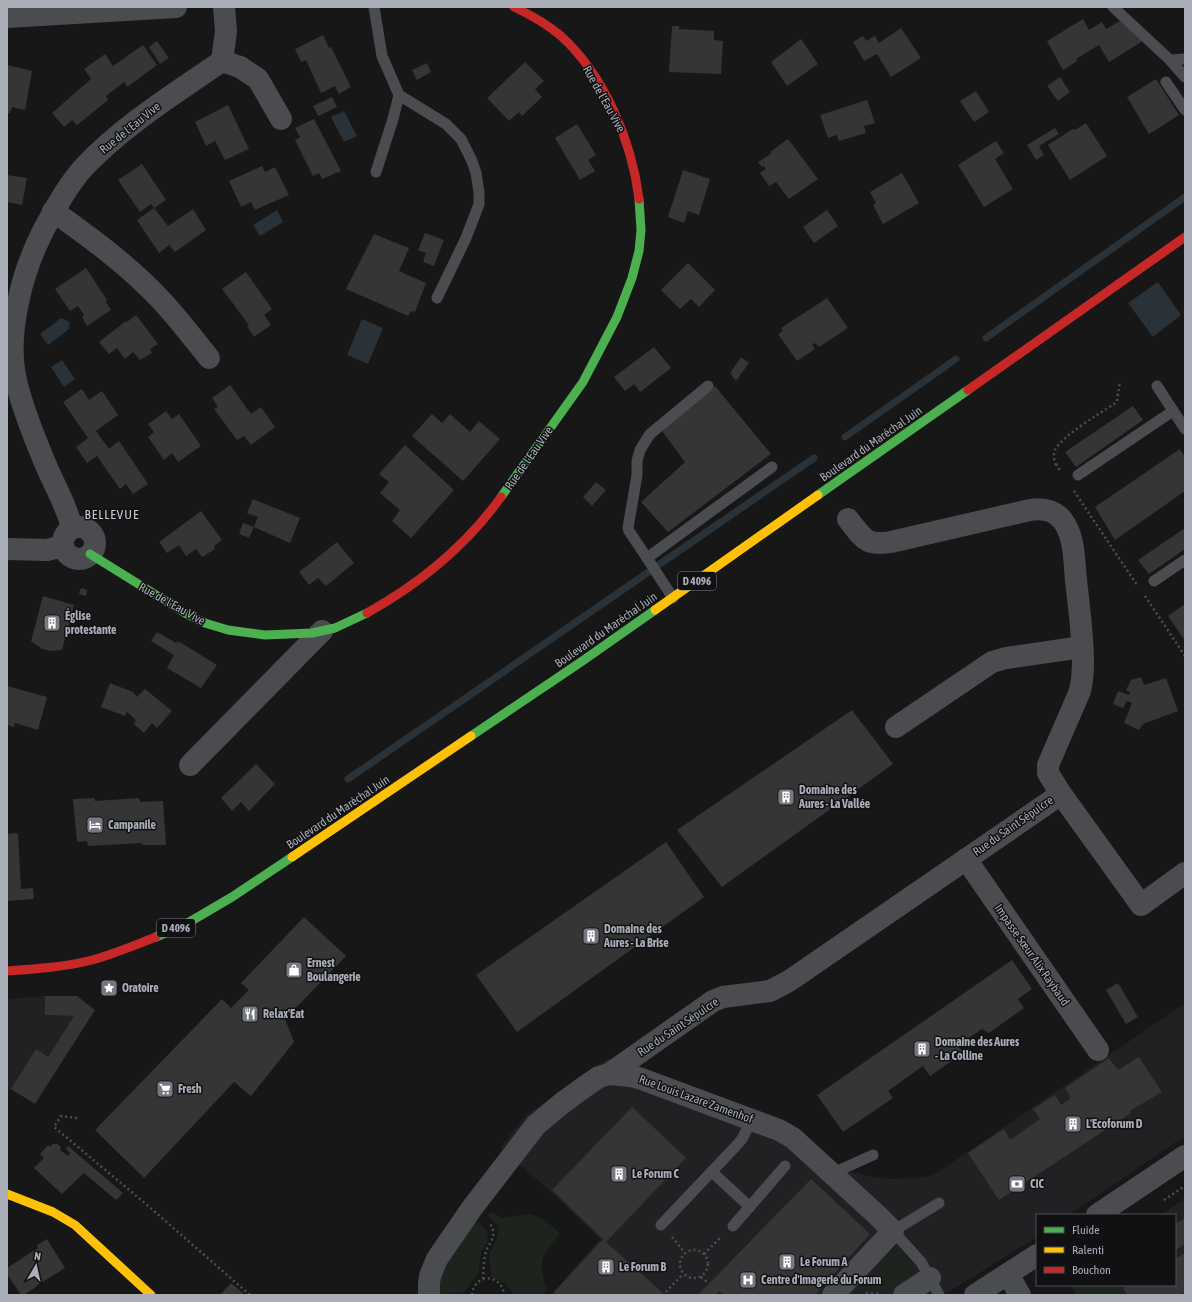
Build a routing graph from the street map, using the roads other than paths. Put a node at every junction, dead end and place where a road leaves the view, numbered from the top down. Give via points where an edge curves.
1 (176, 7) edge
2 (224, 7) edge
3 (374, 7) edge
4 (514, 7) edge
5 (1113, 7) edge
6 (36, 11) edge
7 (7, 17) edge
8 (1185, 59) edge
9 (1170, 60) junction
10 (222, 61) junction
11 (1185, 76) edge
12 (1166, 82) dead end
13 (399, 95) junction
14 (1185, 110) edge
15 (281, 119) dead end
16 (376, 172) dead end
17 (53, 211) junction
18 (1185, 237) edge
19 (437, 298) dead end
20 (209, 358) dead end
21 (708, 386) dead end
22 (1157, 386) dead end
23 (1173, 411) junction
24 (1185, 430) edge
25 (772, 467) dead end
26 (1078, 475) road end
27 (848, 519) dead end
28 (67, 537) junction
29 (7, 549) edge
30 (90, 554) joint
31 (647, 558) junction
32 (1185, 560) edge
33 (1154, 581) dead end
34 (673, 598) junction
35 (322, 631) junction
36 (1082, 647) junction
37 (896, 727) dead end
38 (190, 765) dead end
39 (1060, 794) junction
40 (966, 859) junction
41 (1185, 873) edge
42 (7, 971) edge
43 (1098, 1050) dead end
44 (609, 1074) junction
45 (752, 1119) junction
46 (873, 1155) dead end
47 (1185, 1156) edge
48 (785, 1166) dead end
49 (712, 1172) junction
50 (831, 1174) junction
51 (7, 1194) edge
52 (939, 1203) dead end
53 (750, 1207) junction
54 (1098, 1214) edge
55 (661, 1225) dead end
56 (733, 1226) road end
57 (893, 1231) junction
58 (1036, 1256) edge
59 (1008, 1274) junction
60 (934, 1286) edge
61 (151, 1295) edge
62 (429, 1295) edge
63 (833, 1295) edge
64 (904, 1295) edge
65 (975, 1295) edge
66 (1020, 1295) edge

1 - 6 street
2 - 10 street via 226,31
3 - 13 lane via 382,56
4 - 35 main road, Rue de l'Eau Vive via 550,28 573,49 618,120 633,160 638,190 642,230 635,269 612,329 584,380 499,500 471,535 426,574 374,610
5 - 9 lane
6 - 7 street
8 - 9 lane
9 - 11 lane
10 - 15 street via 240,67 258,79
10 - 17 street, Rue de l'Eau Vive via 119,134 84,168
12 - 14 lane
13 - 16 lane
13 - 19 lane via 446,124 454,132 461,140 476,173 479,204 466,238
17 - 20 street via 112,254 138,277 161,300
17 - 28 street, Rue de l'Eau Vive via 27,268 16,310 12,346 21,399 48,469 69,512
18 - 34 main road, Boulevard du Maréchal Juin / D 4096
21 - 31 lane via 650,434 640,450 628,528
22 - 23 lane
23 - 24 lane
23 - 26 lane
25 - 31 lane
27 - 36 street, Rue du Saint Sépulcre via 867,541 882,544 1030,510 1045,510 1056,514 1067,528 1072,545
28 - 29 street via 47,550
28 - 30 street via 68,555 82,558
30 - 35 main road, Rue de l'Eau Vive via 177,608 217,627 274,635
31 - 34 lane
32 - 33 lane
34 - 42 main road, Boulevard du Maréchal Juin / D 4096 via 249,886 186,924 92,960
35 - 38 street
36 - 37 street via 992,662
36 - 39 street, Rue du Saint Sépulcre via 1080,691 1048,765 1048,773
39 - 40 street, Rue du Saint Sépulcre
39 - 41 street via 1141,905
40 - 43 street, Impasse Sœur Alix Raybaud
40 - 44 street, Rue du Saint Sépulcre via 789,981 770,991 723,997 712,1001
44 - 45 street, Rue Louis Lazare Zamenhof via 639,1078
44 - 62 street, Rue Louis Lazare Zamenhof via 587,1084 544,1116 527,1135 472,1208 438,1259 428,1284
45 - 49 lane via 742,1139
45 - 50 street, Rue Louis Lazare Zamenhof via 792,1138
46 - 50 lane
47 - 54 street
48 - 53 lane
49 - 53 lane
49 - 55 lane
50 - 57 street, Rue Louis Lazare Zamenhof
51 - 61 main road via 53,1212 75,1225
52 - 57 lane
53 - 56 lane
57 - 60 lane via 916,1256
57 - 63 street
58 - 59 street
59 - 65 street
59 - 66 street
60 - 64 street

